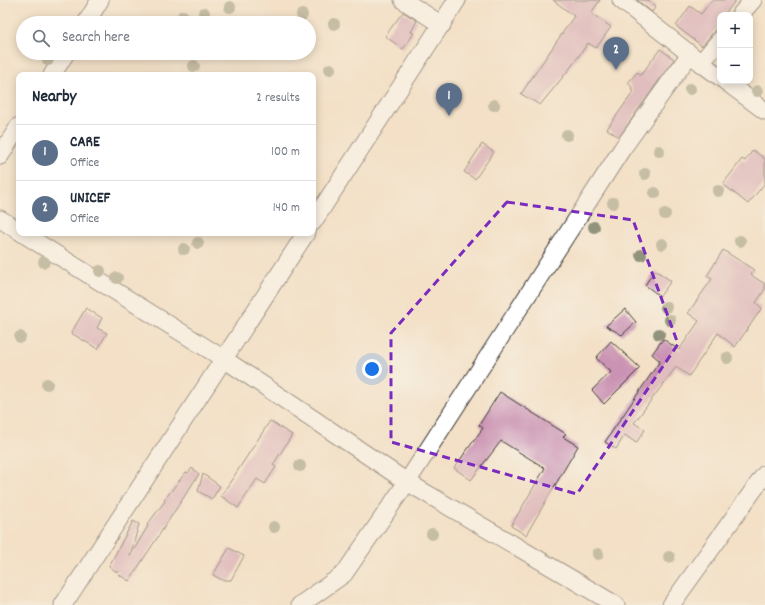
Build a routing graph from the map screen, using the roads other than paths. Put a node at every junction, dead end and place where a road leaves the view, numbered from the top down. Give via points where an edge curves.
1 (100, 0) edge
2 (403, 0) edge
3 (457, 0) edge
4 (621, 0) edge
5 (753, 0) edge
6 (743, 12) edge
7 (90, 16) edge
8 (442, 24) junction
9 (717, 42) edge
10 (695, 59) junction
11 (62, 60) edge
12 (54, 72) edge
13 (717, 75) edge
14 (729, 84) edge
15 (765, 111) edge
16 (16, 131) edge
17 (0, 156) edge
18 (316, 217) edge
19 (0, 219) edge
20 (16, 229) edge
21 (27, 236) edge
22 (304, 236) edge
23 (224, 358) junction
24 (765, 474) edge
25 (407, 482) junction
26 (63, 605) edge
27 (300, 605) edge
28 (616, 605) edge
29 (671, 605) edge

1 - 7 street
2 - 8 street
3 - 8 street
4 - 10 street
5 - 6 street
8 - 18 street
9 - 10 street
10 - 13 street
10 - 25 street via 622,149
11 - 12 street
14 - 15 street
16 - 17 street
19 - 20 street
21 - 23 street
22 - 23 street
23 - 25 street
23 - 26 street
24 - 29 street
25 - 27 street via 344,574
25 - 28 street

